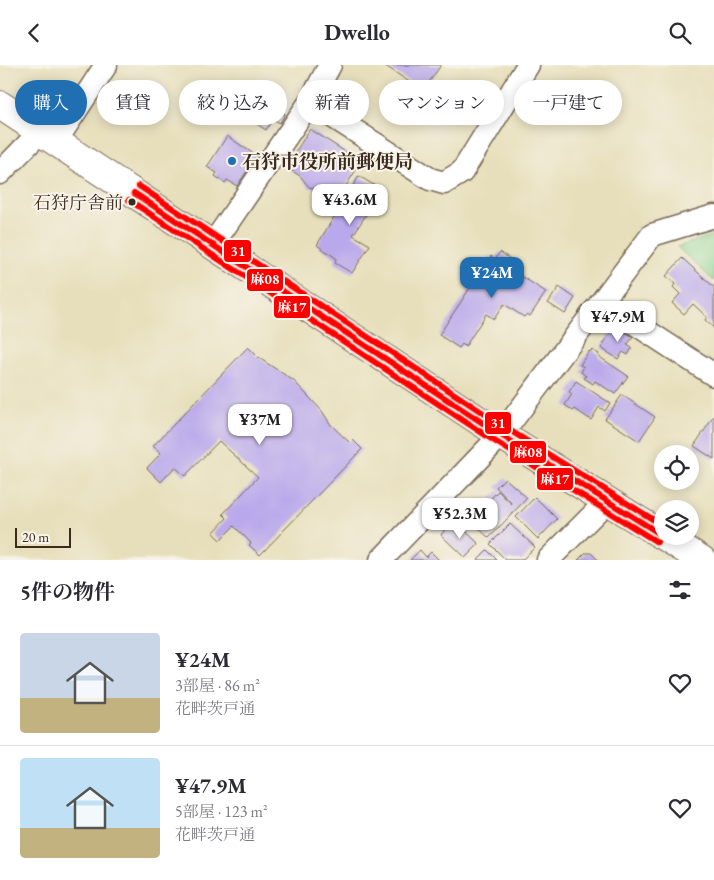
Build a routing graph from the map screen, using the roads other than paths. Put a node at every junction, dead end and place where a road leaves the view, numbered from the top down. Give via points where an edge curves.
1 (106, 65) edge
2 (330, 65) edge
3 (528, 65) edge
4 (322, 80) edge
5 (0, 105) edge
6 (297, 121) edge
7 (346, 125) edge
8 (48, 136) junction
9 (0, 173) edge
10 (714, 216) edge
11 (213, 245) junction
12 (602, 302) junction
13 (714, 375) edge
14 (501, 435) junction
15 (607, 501) junction
16 (654, 530) edge
17 (678, 545) edge
18 (381, 560) edge
19 (548, 560) edge
20 (702, 560) edge

1 - 8 street
2 - 4 street
3 - 7 street via 462,172 444,183 430,179
5 - 8 main road
6 - 11 street
8 - 9 street
8 - 11 main road
10 - 12 street via 652,235
11 - 14 main road
12 - 13 street
12 - 14 street
14 - 15 main road
14 - 18 street
15 - 16 main road
15 - 19 street
17 - 20 main road

